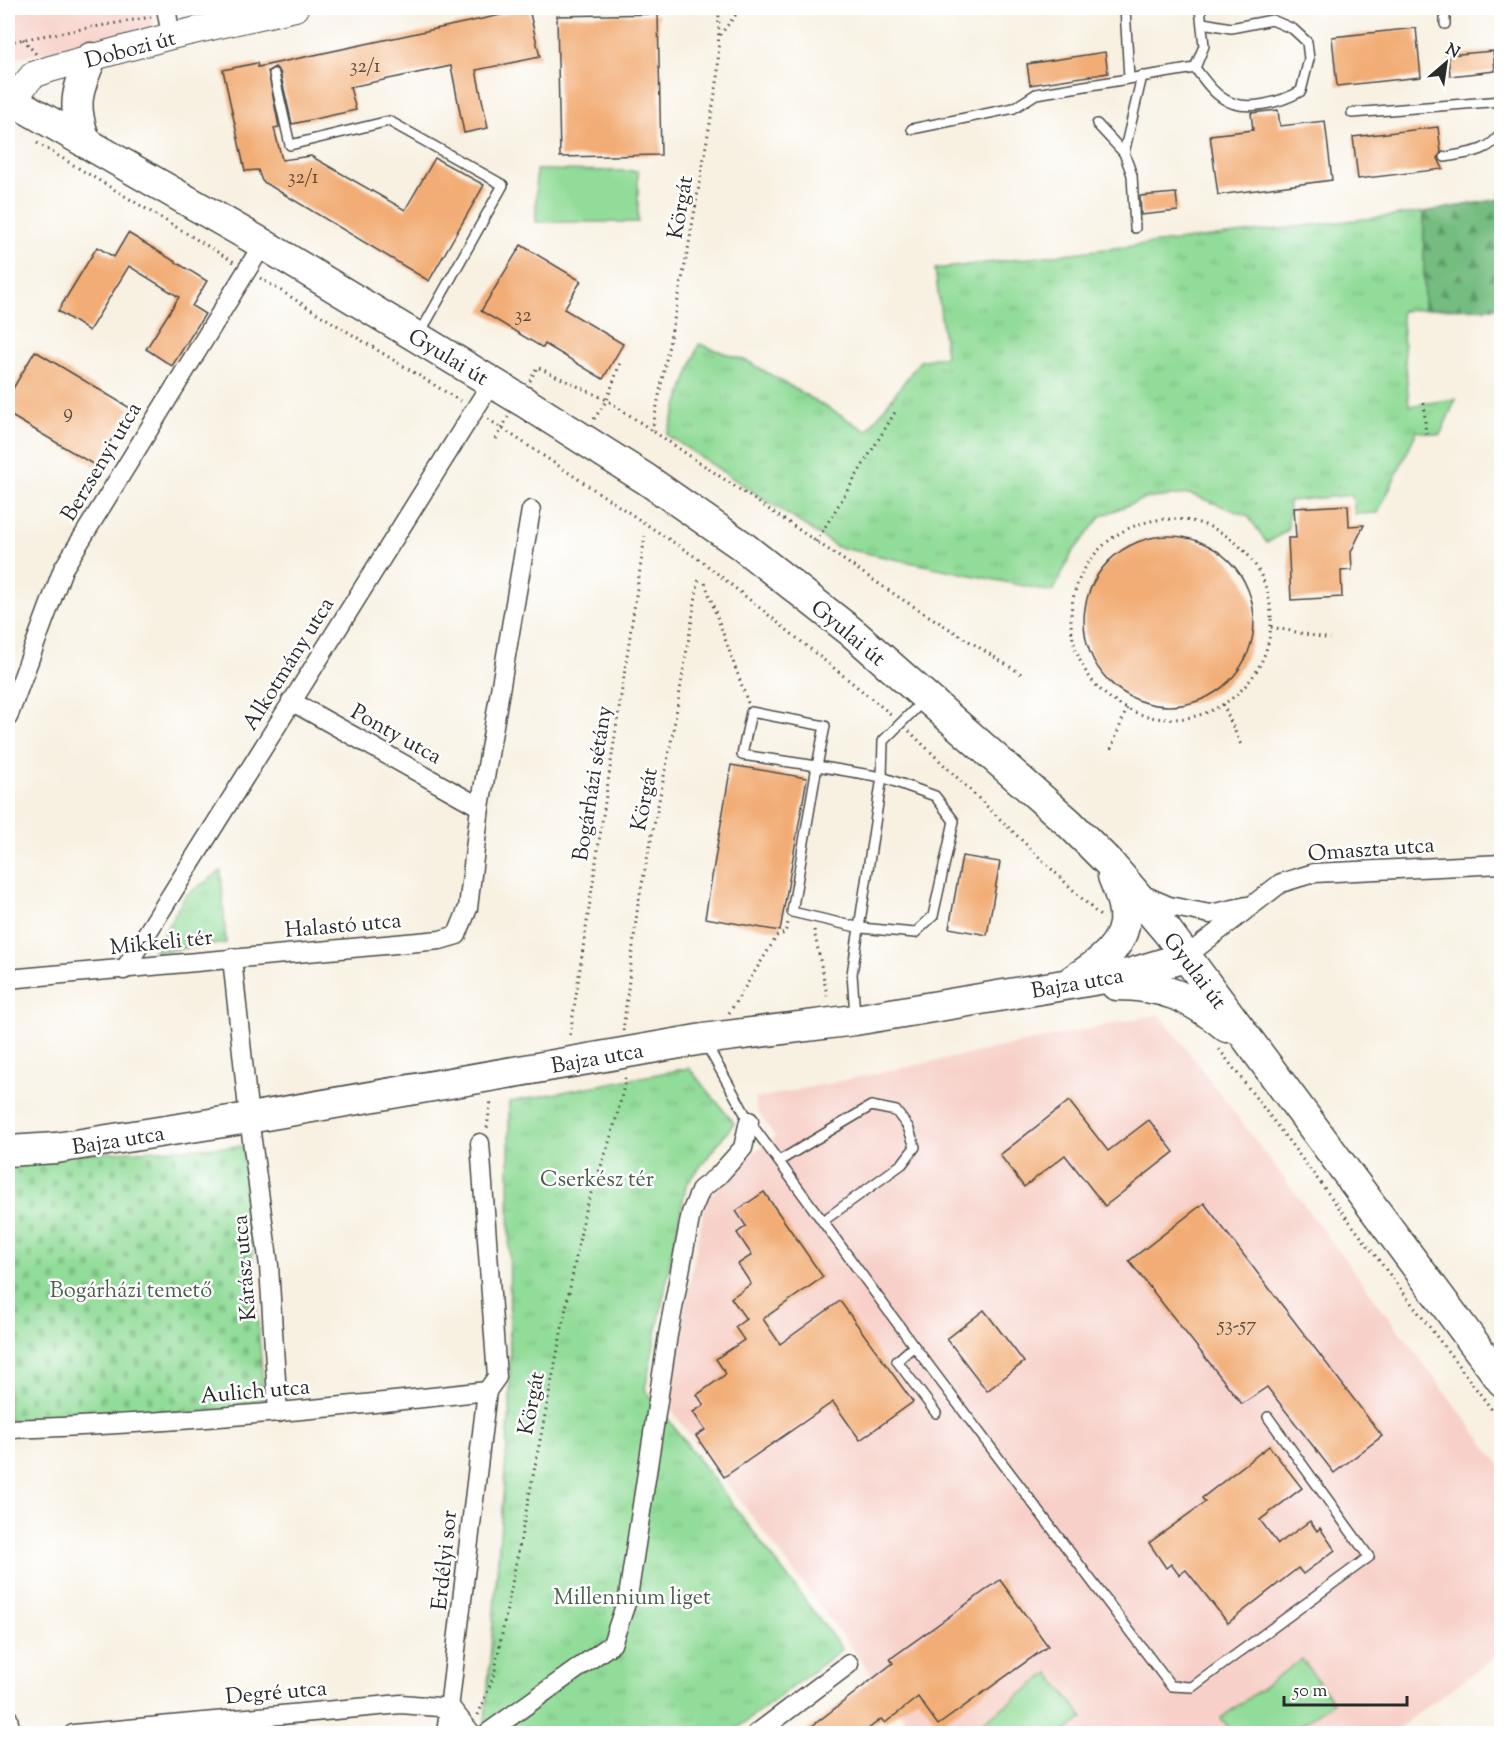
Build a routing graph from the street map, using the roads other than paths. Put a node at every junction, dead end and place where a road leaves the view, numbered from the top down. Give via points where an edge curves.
1 (295, 8) edge
2 (1125, 8) edge
3 (1200, 8) edge
4 (1445, 8) edge
5 (1500, 8) edge
6 (1502, 18) edge
7 (168, 19) edge
8 (1203, 23) junction
9 (1445, 24) dead end
10 (91, 58) junction
11 (1195, 68) junction
12 (274, 74) dead end
13 (1142, 76) junction
14 (1129, 78) junction
15 (1502, 101) edge
16 (9, 102) edge
17 (1352, 113) dead end
18 (1097, 124) dead end
19 (912, 129) dead end
20 (1502, 131) edge
21 (86, 143) junction
22 (1124, 153) junction
23 (1445, 157) dead end
24 (1135, 228) dead end
25 (263, 244) junction
26 (418, 337) junction
27 (492, 382) junction
28 (531, 510) dead end
29 (14, 675) edge
30 (926, 698) junction
31 (291, 701) junction
32 (8, 717) edge
33 (817, 766) junction
34 (882, 777) junction
35 (480, 807) junction
36 (1110, 864) junction
37 (1502, 864) edge
38 (1130, 889) junction
39 (1252, 905) junction
40 (861, 928) junction
41 (1185, 957) junction
42 (232, 958) junction
43 (124, 970) junction
44 (8, 979) edge
45 (1065, 985) junction
46 (843, 1022) junction
47 (708, 1039) junction
48 (1256, 1049) junction
49 (249, 1118) junction
50 (749, 1121) junction
51 (480, 1143) road end
52 (8, 1151) edge
53 (779, 1161) junction
54 (823, 1221) junction
55 (914, 1346) junction
56 (1502, 1381) edge
57 (492, 1384) junction
58 (278, 1413) junction
59 (936, 1413) dead end
60 (1268, 1417) dead end
61 (8, 1429) edge
62 (849, 1664) dead end
63 (451, 1708) junction
64 (8, 1718) edge
65 (11, 1734) edge
66 (73, 1734) edge
67 (446, 1734) edge
68 (472, 1734) edge
69 (486, 1734) edge
70 (756, 1734) edge

1 - 7 main road, Dobozi út
2 - 14 lane
3 - 8 lane
4 - 9 lane
5 - 6 lane
7 - 10 main road, Dobozi út
8 - 11 lane via 1204,46
8 - 11 lane via 1231,28 1272,21 1293,29 1307,42 1309,59 1300,90 1287,99 1245,105 1224,100
10 - 16 main road, Dobozi út via 33,75
10 - 21 main road via 77,91 76,118
11 - 13 lane
12 - 26 lane via 290,145 389,121 503,185
13 - 14 lane
13 - 22 lane
14 - 19 lane via 1036,94 1014,108
15 - 17 lane
16 - 21 main road, Gyulai út
18 - 22 lane
20 - 23 lane via 1490,146
21 - 25 main road, Gyulai út
22 - 24 lane via 1132,175
25 - 26 main road, Gyulai út
25 - 29 street, Berzsenyi utca via 63,569
26 - 27 main road, Gyulai út
27 - 30 main road, Gyulai út via 741,545 853,633
27 - 31 street, Alkotmány utca
28 - 35 street
29 - 32 street, Berzsenyi utca
30 - 34 lane via 883,741
30 - 36 main road, Gyulai út
31 - 35 street, Ponty utca
31 - 43 street, Alkotmány utca
33 - 33 lane via 825,726 751,712 742,755
33 - 34 lane
33 - 40 lane via 792,912
34 - 40 lane
34 - 40 lane via 935,796 954,821 933,916 915,933
35 - 42 street, Halastó utca via 468,908 457,934 440,940
36 - 38 main road, Gyulai út
36 - 45 main road via 1125,914 1122,932 1100,964
37 - 39 street, Omaszta utca via 1314,873 1281,883
38 - 39 street, Omaszta utca via 1169,906 1210,914
38 - 41 main road, Gyulai út
39 - 41 street, Omaszta utca
40 - 46 lane
41 - 45 main road, Bajza utca via 1129,974
41 - 48 main road, Gyulai út
42 - 43 street, Mikkeli tér
42 - 49 street, Mikkeli tér
43 - 44 street, Mikkeli tér
45 - 46 main road, Bajza utca
45 - 48 main road via 1143,985 1178,993
46 - 47 main road, Bajza utca
47 - 49 main road, Bajza utca
47 - 50 lane
48 - 56 main road, Gyulai út
49 - 52 main road, Bajza utca via 56,1148
49 - 58 street, Kárász utca via 269,1266
50 - 53 lane
50 - 69 street via 743,1148 701,1189 691,1213 628,1597 612,1644
51 - 57 street, Erdélyi sor
53 - 54 lane
53 - 54 lane via 871,1106 896,1111 908,1127 915,1147 902,1164
54 - 55 lane
55 - 59 lane via 897,1361
55 - 60 lane via 1171,1686 1192,1687 1370,1557
57 - 58 street, Aulich utca
57 - 63 street, Erdélyi sor
58 - 61 street, Aulich utca
62 - 70 street
63 - 66 street, Degré utca via 401,1704
63 - 67 street, Erdélyi sor
63 - 68 street
64 - 65 street

